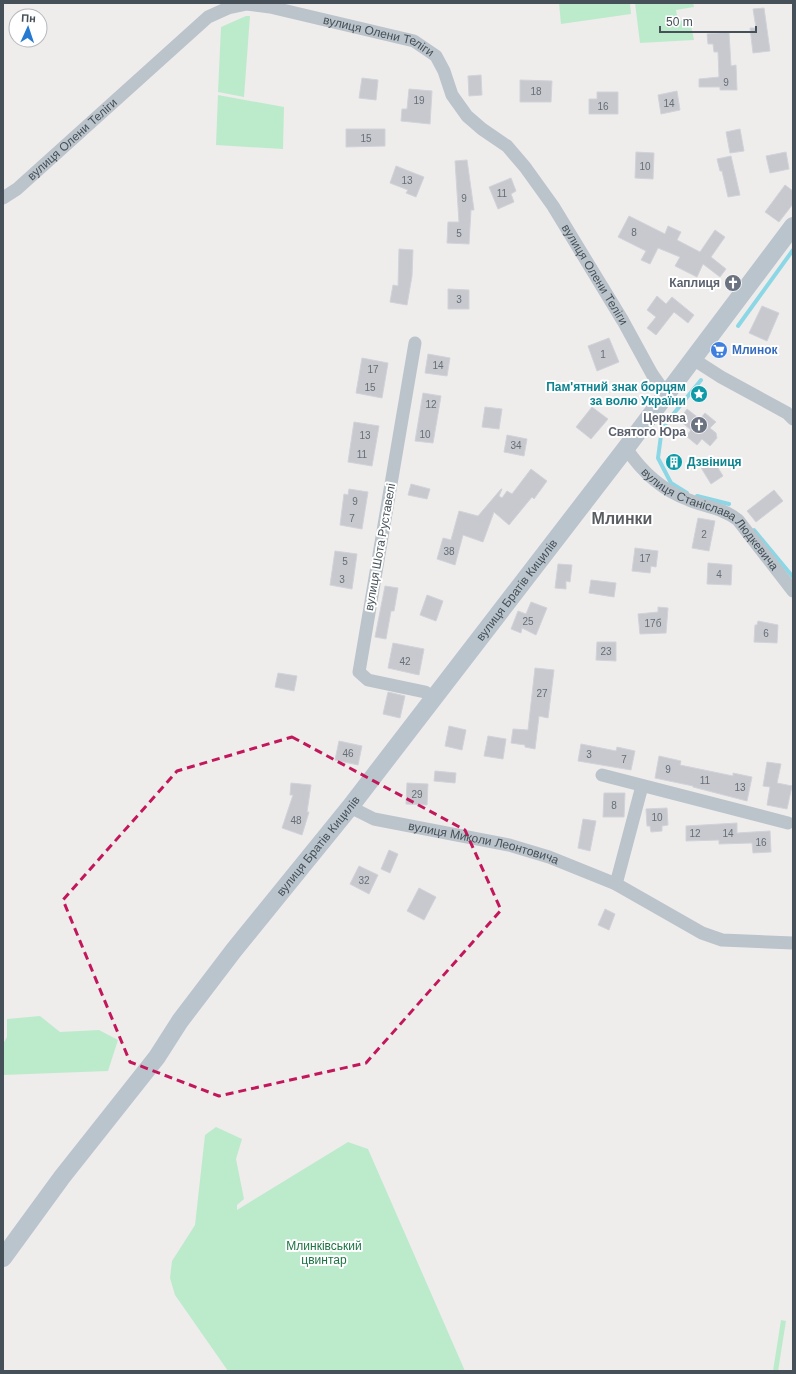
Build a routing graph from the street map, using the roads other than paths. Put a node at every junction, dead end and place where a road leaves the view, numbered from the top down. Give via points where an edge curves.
1 (3, 198) edge
2 (793, 226) edge
3 (415, 343) dead end
4 (693, 359) junction
5 (666, 394) junction
6 (793, 419) edge
7 (626, 448) junction
8 (793, 591) edge
9 (433, 697) junction
10 (602, 775) dead end
11 (642, 786) junction
12 (350, 807) junction
13 (788, 823) dead end
14 (616, 884) junction
15 (793, 943) edge
16 (3, 1258) edge

1 - 5 street, вулиця Олени Теліги via 17,189 208,17 228,8 247,4 270,7 414,41 436,56 452,95 467,116 507,146 553,206
2 - 4 street, вулиця Братів Кицилів
3 - 9 street, вулиця Шота Руставелі via 359,672 368,680 425,692
4 - 5 street, вулиця Братів Кицилів
4 - 6 street via 787,413
5 - 7 street, вулиця Братів Кицилів
7 - 8 street, вулиця Станіслава Людкевича via 648,477 668,491 729,513 738,520
7 - 9 street, вулиця Братів Кицилів
9 - 12 street, вулиця Братів Кицилів
10 - 11 street
11 - 13 street
11 - 14 street
12 - 14 street, вулиця Миколи Леонтовича via 374,819 509,845 549,857
12 - 16 street, вулиця Братів Кицилів via 234,950 180,1021 157,1057 62,1177
14 - 15 street, вулиця Миколи Леонтовича via 702,933 722,940

